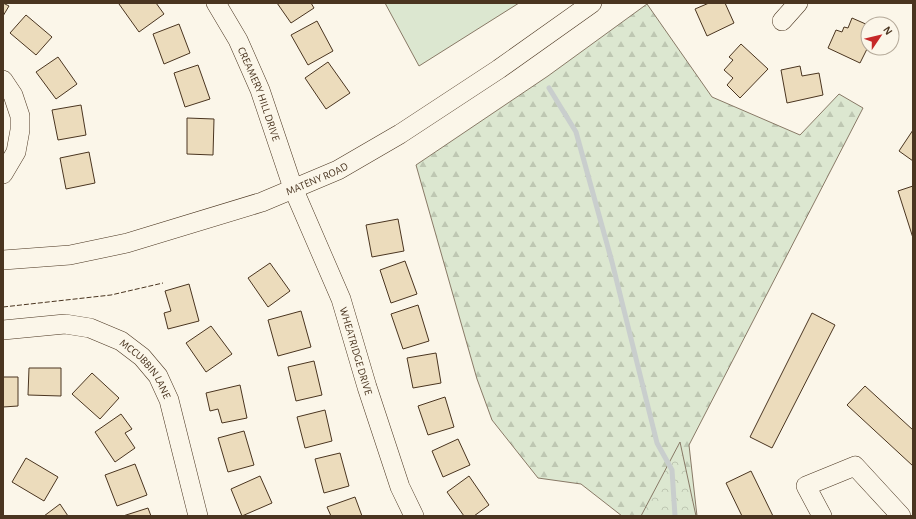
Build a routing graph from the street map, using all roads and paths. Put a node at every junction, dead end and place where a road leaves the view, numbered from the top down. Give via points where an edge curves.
1 (216, 3) edge
2 (592, 3) edge
3 (798, 3) edge
4 (782, 21) dead end
5 (3, 80) edge
6 (3, 174) edge
7 (293, 188) junction
8 (3, 260) edge
9 (3, 330) edge
10 (198, 516) edge
11 (414, 516) edge
12 (822, 516) edge
13 (901, 516) edge

1 - 7 street, CREAMERY HILL DRIVE via 238,40 260,90
2 - 7 street, MATENY ROAD via 499,69 400,134 338,170
3 - 4 street
5 - 6 street via 20,116 16,152
7 - 8 street, MATENY ROAD via 262,202 127,243 70,255
7 - 11 street, WHEATRIDGE DRIVE via 341,299 400,487
9 - 10 street, MCCUBBIN LANE via 65,324 90,328 121,341 142,358 158,376 169,400
12 - 13 street via 806,486 855,466

